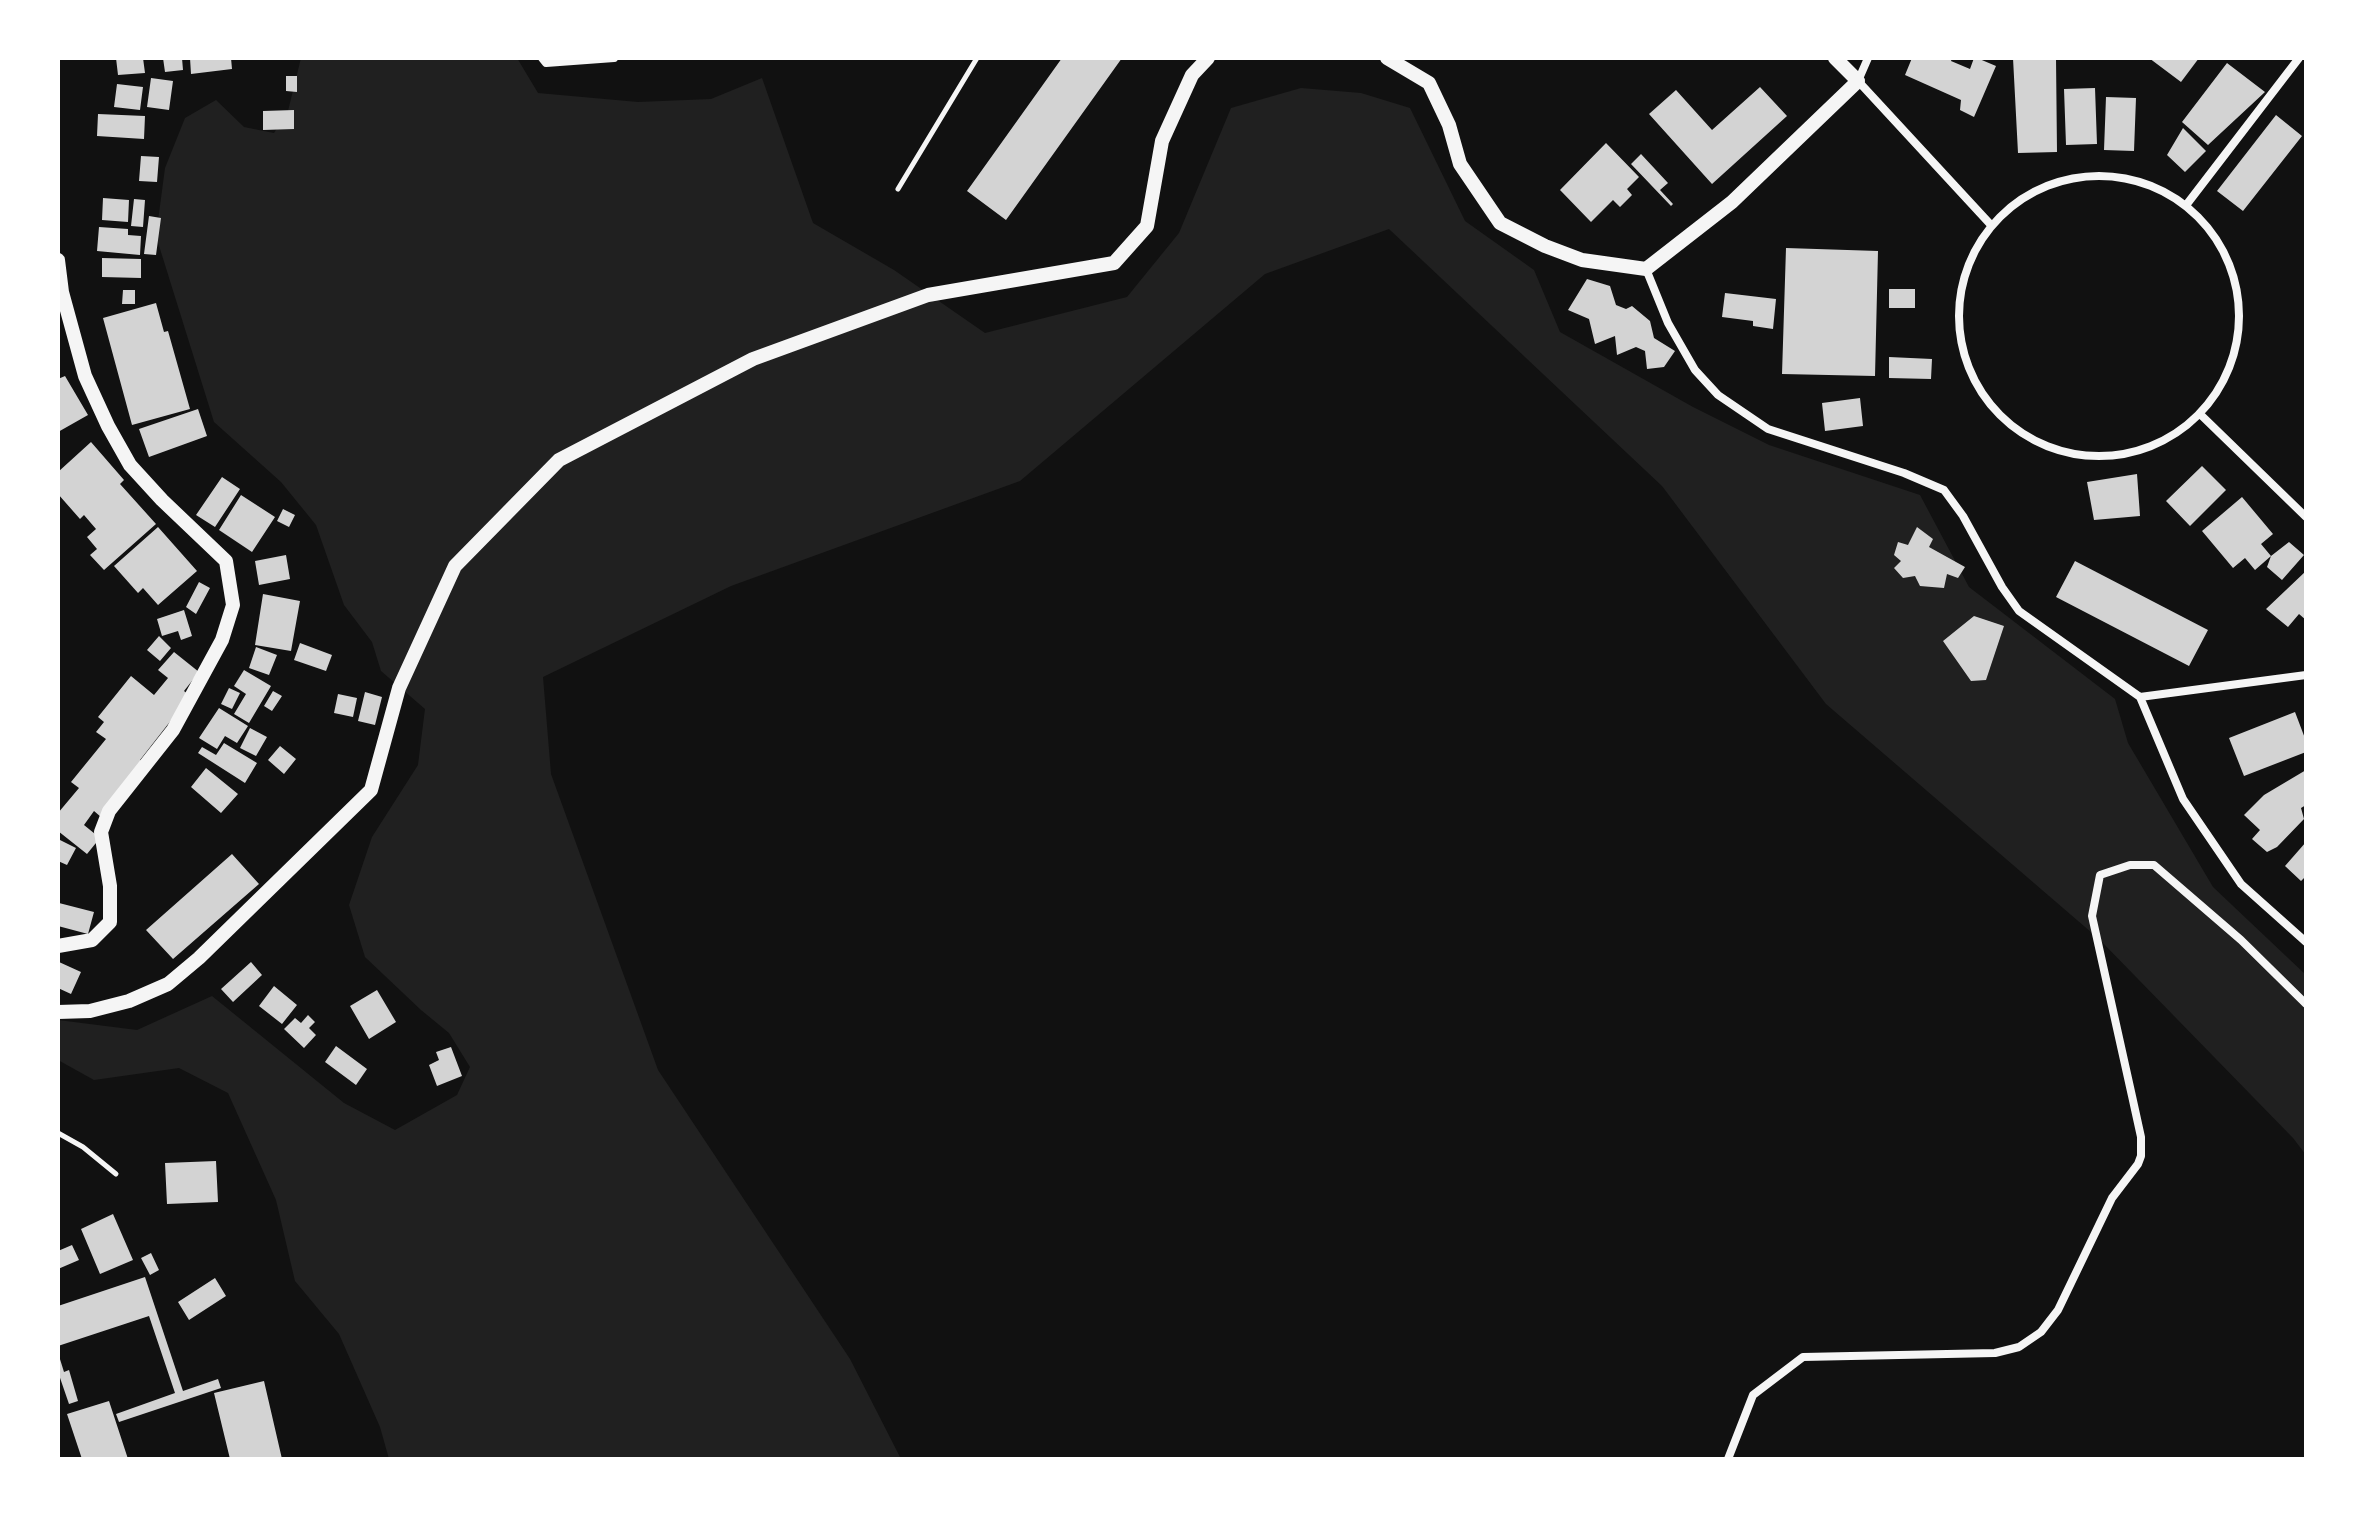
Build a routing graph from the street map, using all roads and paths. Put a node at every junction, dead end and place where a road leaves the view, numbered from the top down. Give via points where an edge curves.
1 (614, 58) edge
2 (977, 58) edge
3 (1208, 58) edge
4 (1387, 58) edge
5 (1835, 58) edge
6 (1868, 58) edge
7 (2299, 60) edge
8 (544, 61) edge
9 (1858, 81) junction
10 (898, 189) dead end
11 (2187, 204) junction
12 (1991, 225) junction
13 (58, 260) edge
14 (1646, 269) junction
15 (2201, 415) junction
16 (2306, 517) edge
17 (2306, 675) edge
18 (2140, 697) junction
19 (2306, 942) edge
20 (58, 946) edge
21 (2306, 1004) edge
22 (58, 1012) edge
23 (58, 1133) edge
24 (116, 1174) dead end
25 (1728, 1459) edge

1 - 8 street
2 - 10 lane
3 - 22 street via 1192,75 1162,141 1147,226 1114,263 928,295 753,359 559,460 455,566 399,688 371,790 168,984 90,1011
4 - 14 street via 1429,83 1460,164 1500,223 1582,260
5 - 9 street
6 - 9 street
7 - 11 street
9 - 12 street
9 - 14 street via 1732,202
11 - 12 street via 2135,178 2083,174 2027,193
11 - 15 street via 2223,246 2239,296 2231,366
12 - 15 street via 1965,272 1960,343 1989,404 2040,445 2103,458 2152,448
13 - 20 street via 85,376 108,426 130,465 226,561 233,605 222,640 173,730 109,811 101,832 110,922 92,940
14 - 18 street via 1695,370 1718,395 1768,429 1944,490 2019,611
15 - 16 street
17 - 18 street
18 - 19 street via 2183,799 2241,884
21 - 25 street via 2154,865 2130,865 2100,875 2092,916 2141,1156 2112,1198 2058,1310 2041,1332 2019,1347 1995,1353 1803,1357 1753,1395
23 - 24 lane

